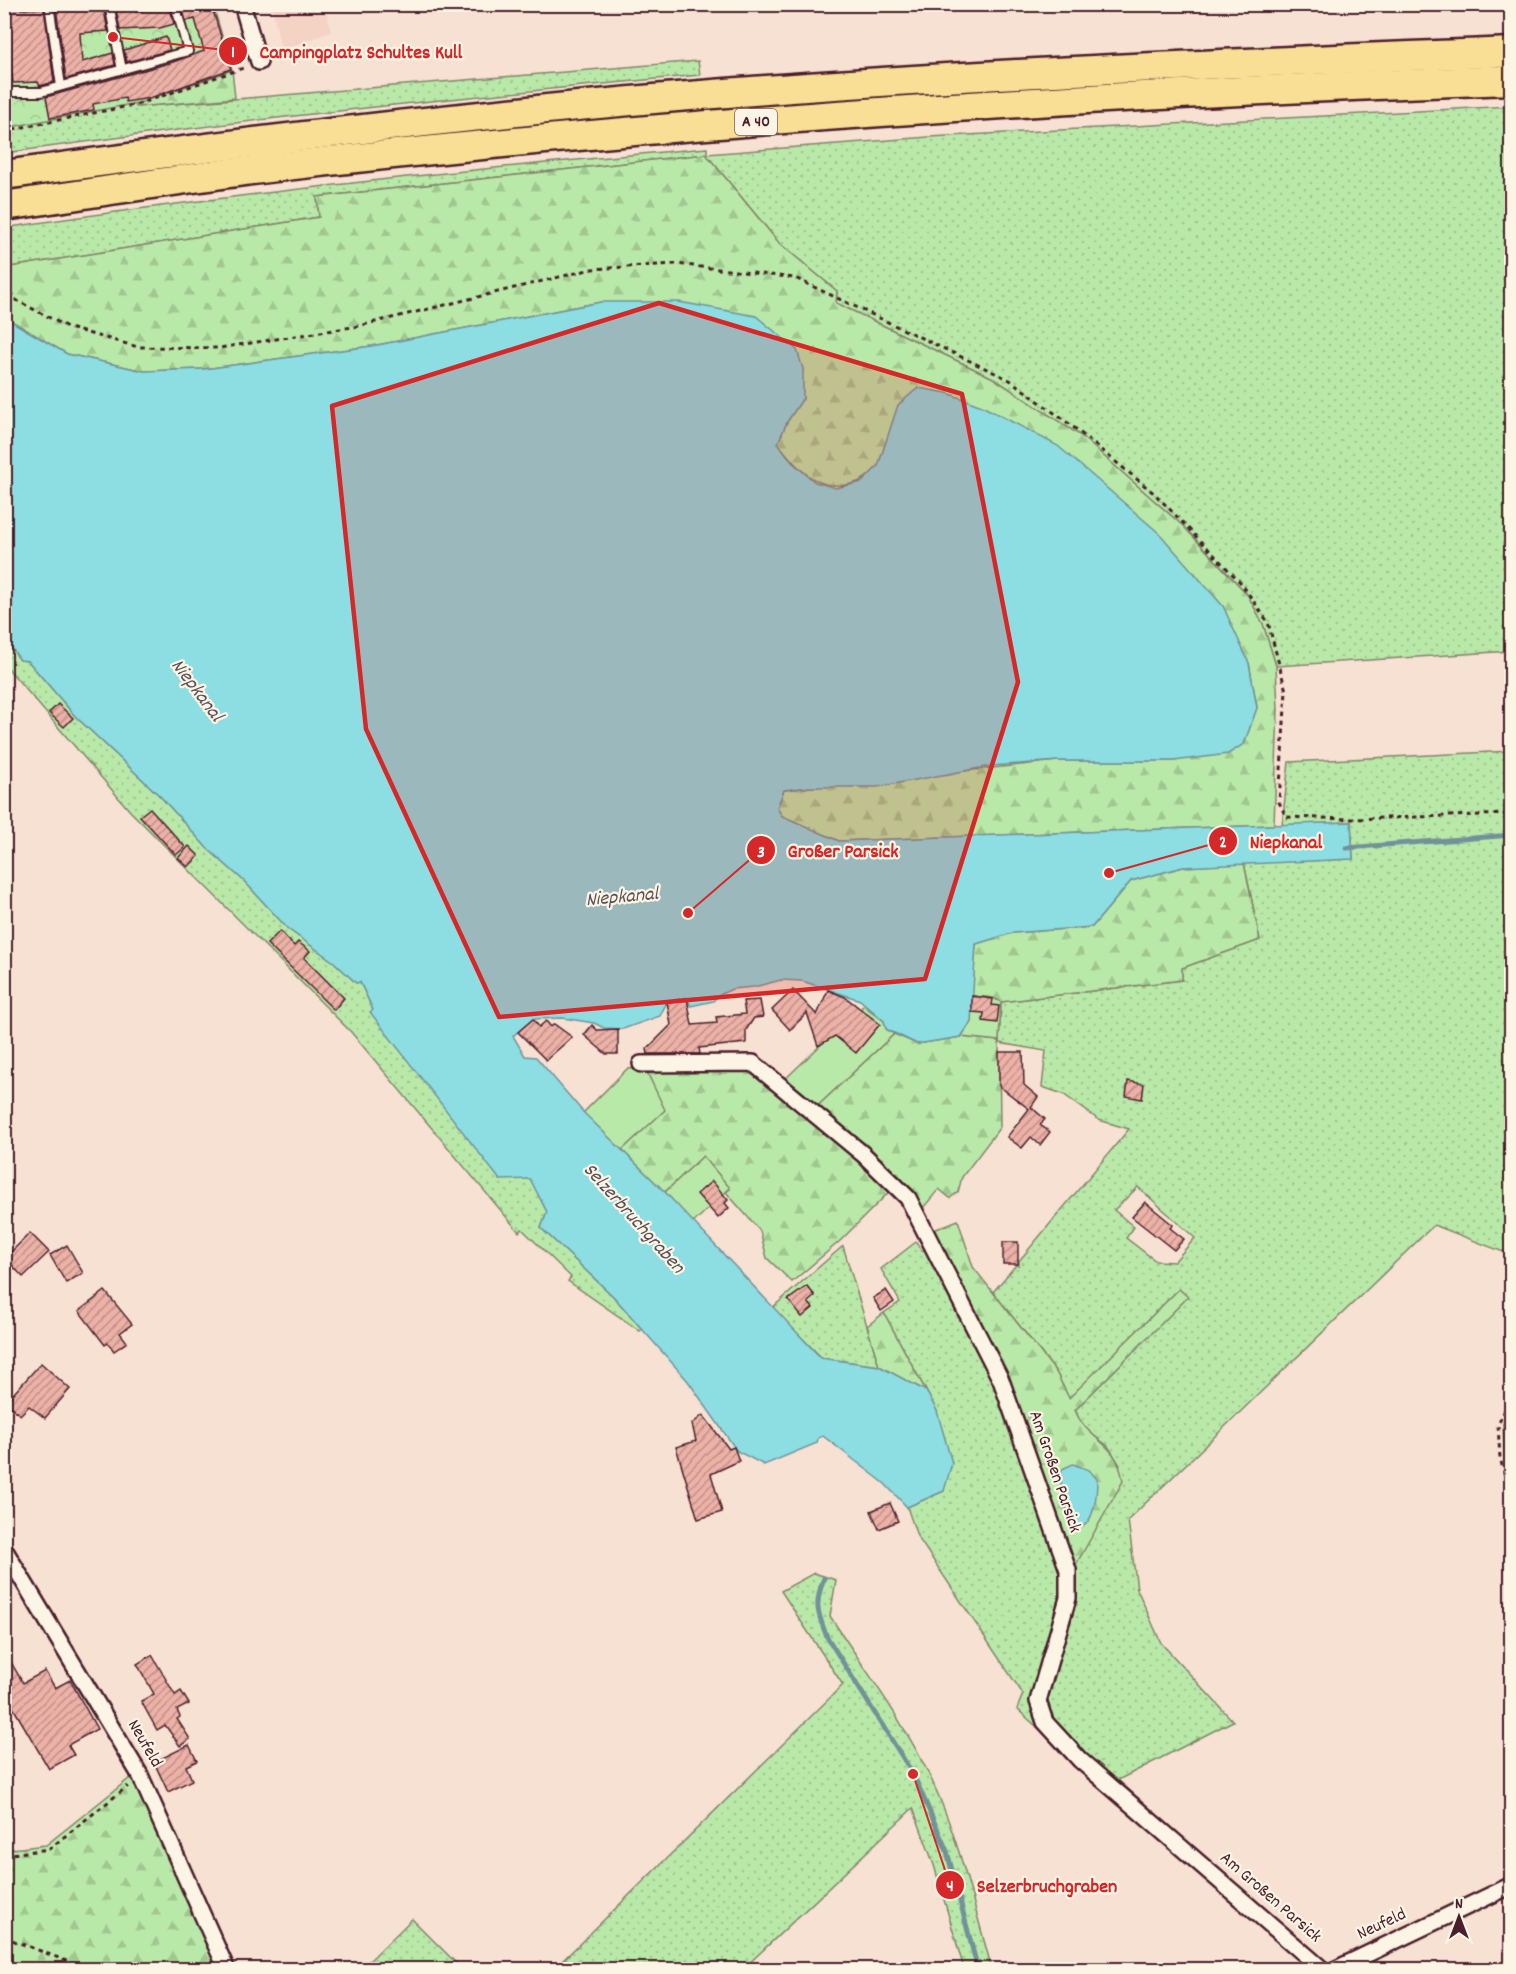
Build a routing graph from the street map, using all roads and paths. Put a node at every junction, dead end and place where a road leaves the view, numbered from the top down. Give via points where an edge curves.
1 (49, 4) edge
2 (109, 4) edge
3 (175, 4) edge
4 (242, 4) edge
5 (1512, 52) edge
6 (259, 62) joint
7 (122, 70) junction
8 (1512, 80) edge
9 (61, 86) junction
10 (4, 89) edge
11 (4, 131) edge
12 (4, 175) edge
13 (4, 206) edge
14 (4, 285) edge
15 (1512, 814) edge
16 (641, 1065) dead end
17 (1508, 1228) dead end
18 (1512, 1240) edge
19 (1512, 1393) edge
20 (1512, 1501) edge
21 (4, 1549) edge
22 (140, 1775) junction
23 (4, 1855) edge
24 (1512, 1885) edge
25 (4, 1937) edge
26 (90, 1970) edge
27 (227, 1970) edge
28 (1323, 1970) edge
29 (1334, 1970) edge

1 - 9 lane
2 - 7 lane
3 - 7 lane via 188,51
4 - 6 street
5 - 12 highway, A 40 via 1112,68 675,97 262,139
6 - 11 path via 139,104
7 - 9 lane
8 - 13 highway, A 40 via 910,110 669,128 265,169
9 - 10 lane via 41,92
14 - 15 path via 16,300 69,328 138,347 219,348 359,326 592,269 676,264 795,278 1010,380 1155,494 1242,583 1268,622 1286,691 1279,802 1286,817
16 - 28 street, Am Großen Parsick via 753,1063 864,1155 908,1198 1001,1380 1068,1570 1068,1598 1038,1701 1044,1722 1088,1767
17 - 18 path
19 - 20 path via 1498,1425 1500,1458
21 - 22 street, Neufeld
22 - 23 path via 49,1849
22 - 27 street, Neufeld
24 - 29 street, Neufeld
25 - 26 path

